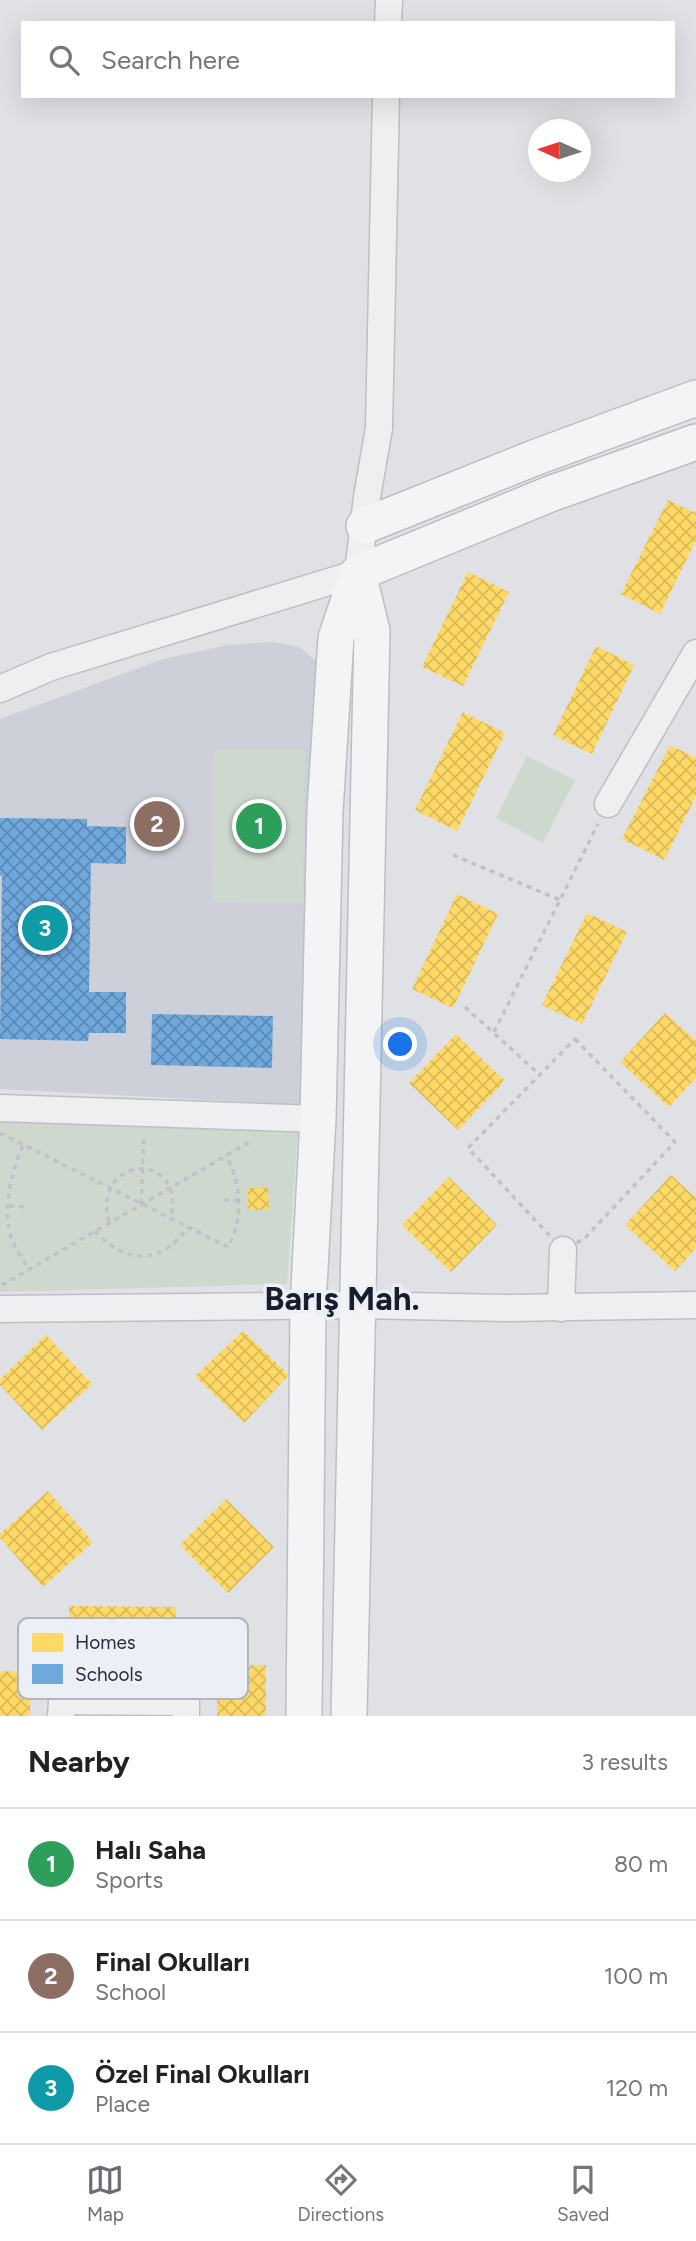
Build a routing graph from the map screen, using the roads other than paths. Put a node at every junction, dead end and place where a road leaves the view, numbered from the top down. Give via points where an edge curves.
1 (389, 0) edge
2 (388, 21) edge
3 (386, 98) edge
4 (696, 398) edge
5 (696, 442) edge
6 (364, 526) junction
7 (358, 573) junction
8 (696, 653) edge
9 (0, 689) edge
10 (608, 804) road end
11 (0, 1108) edge
12 (305, 1119) junction
13 (563, 1250) road end
14 (357, 1305) junction
15 (308, 1306) junction
16 (696, 1306) edge
17 (561, 1308) junction
18 (0, 1309) edge
19 (61, 1716) edge
20 (186, 1716) edge
21 (303, 1716) edge
22 (349, 1716) edge

1 - 2 street
3 - 6 street via 379,428
4 - 6 main road
5 - 7 main road via 551,494
6 - 7 street
7 - 9 street via 51,667
7 - 12 main road via 336,638
7 - 14 main road via 372,631
8 - 10 street
11 - 12 street
12 - 15 main road
13 - 17 street
14 - 15 street
14 - 17 street
14 - 22 main road
15 - 18 street
15 - 21 main road
16 - 17 street
19 - 20 street via 62,1701 186,1702

